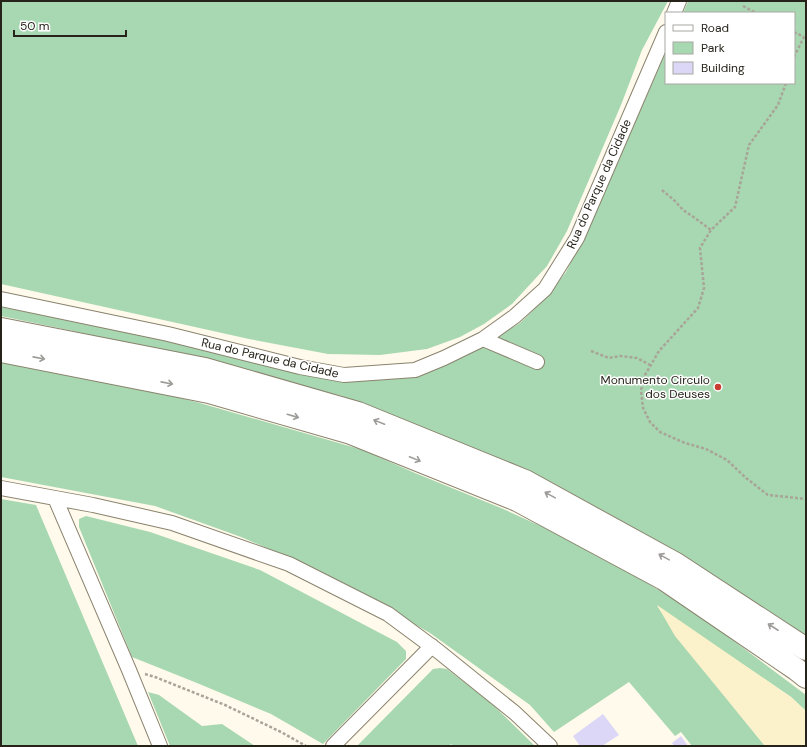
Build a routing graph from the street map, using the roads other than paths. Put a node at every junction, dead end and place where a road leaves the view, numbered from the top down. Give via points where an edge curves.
1 (679, 1) edge
2 (674, 12) edge
3 (665, 34) edge
4 (1, 299) edge
5 (1, 329) edge
6 (483, 339) junction
7 (1, 351) edge
8 (537, 362) dead end
9 (1, 488) edge
10 (55, 498) junction
11 (432, 646) junction
12 (806, 649) edge
13 (806, 677) edge
14 (160, 746) edge
15 (333, 746) edge
16 (550, 746) edge

1 - 2 street
3 - 6 street, Rua do Parque da Cidade via 576,238 545,290
4 - 6 street, Rua do Parque da Cidade via 344,375 415,370
12 -> 5 main road via 676,564 525,481 358,414 205,368
6 - 8 street
7 -> 13 main road via 209,392 351,433 495,491 517,500 664,579
9 - 10 street
10 - 11 street via 172,523 289,564 388,614
10 - 14 street
11 - 15 street
11 - 16 street

